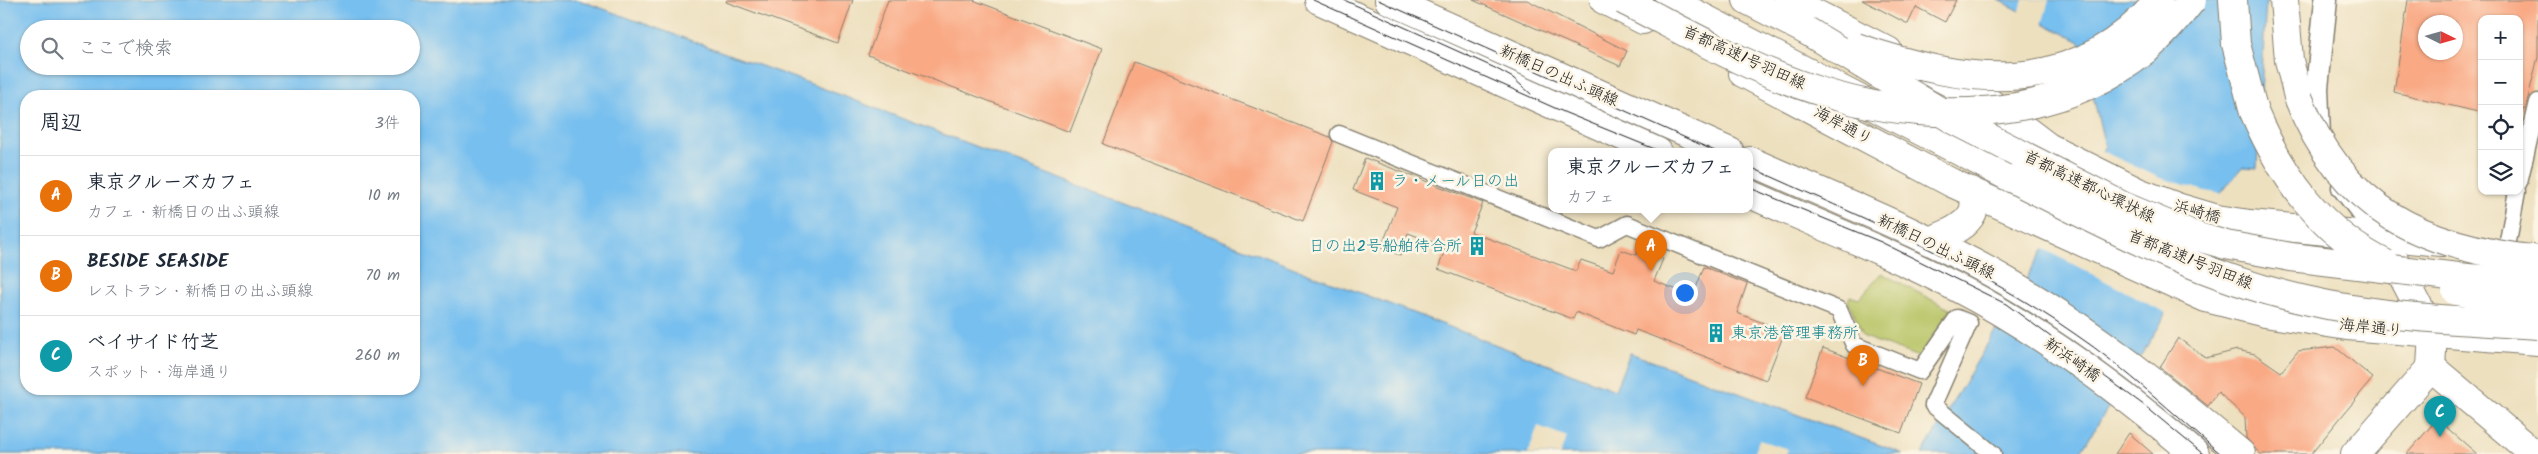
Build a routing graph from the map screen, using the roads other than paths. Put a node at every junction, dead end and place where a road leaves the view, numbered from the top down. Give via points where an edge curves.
1 (1319, 0) edge
2 (1389, 0) edge
3 (1604, 0) edge
4 (1623, 0) edge
5 (1669, 0) edge
6 (1747, 0) edge
7 (1790, 0) edge
8 (2159, 0) edge
9 (2192, 0) edge
10 (2233, 0) edge
11 (2284, 0) edge
12 (2326, 0) edge
13 (1807, 31) junction
14 (2538, 102) edge
15 (1339, 134) dead end
16 (1649, 148) edge
17 (1721, 148) edge
18 (1753, 162) edge
19 (2523, 165) edge
20 (1971, 191) junction
21 (1753, 195) edge
22 (2516, 195) edge
23 (2382, 237) junction
24 (1929, 241) junction
25 (2507, 247) junction
26 (2538, 250) edge
27 (2538, 260) edge
28 (2012, 284) joint
29 (2538, 284) edge
30 (2538, 306) edge
31 (1999, 311) joint
32 (2538, 325) edge
33 (2433, 334) junction
34 (2538, 341) edge
35 (2431, 366) junction
36 (1993, 454) edge
37 (2195, 454) edge
38 (2241, 454) edge
39 (2355, 454) edge
40 (2534, 454) edge

1 - 16 main road, 新橋日の出ふ頭線
2 - 17 main road, 新橋日の出ふ頭線
3 - 20 main road, 海岸通り
4 - 9 main road, 首都高速1号羽田線, bridge via 1736,57 1820,92 1877,106 1956,112 2027,104 2099,79 2146,49
5 - 32 main road, 首都高速1号羽田線, bridge via 2074,210 2224,277 2341,307
6 - 13 main road, 首都高速都心環状線
7 - 23 main road, 浜崎橋 via 1990,103 2048,147 2138,192 2217,219
8 - 13 main road, 首都高速都心環状線, bridge via 2129,31 2102,50 2060,68 2008,77 1968,76 1914,66
10 - 30 main road, bridge via 2239,59 2254,112 2292,185 2322,220 2360,250 2412,277 2471,295
11 - 27 main road, bridge via 2289,60 2298,97 2328,158 2353,188 2379,209 2424,233 2481,251
12 - 23 street via 2317,88 2317,125 2324,157 2346,192
13 - 29 main road, 首都高速都心環状線, bridge via 1954,120 2124,206 2195,236 2291,257
14 - 19 street
15 - 36 street via 1599,239 1627,224 1830,306 1839,310 1854,345 1920,372 1957,318 1969,323 1939,399
18 - 24 main road, 新橋日の出ふ頭線
20 - 24 main road via 1975,208 1969,219 1949,234
20 - 33 main road, 海岸通り via 2206,298 2265,313 2347,326
21 - 31 main road, 新橋日の出ふ頭線 via 1926,273
22 - 25 street
23 - 25 main road
23 - 33 main road
24 - 28 main road, 新橋日の出ふ頭線
25 - 26 main road
28 - 38 main road, 新浜崎橋 via 2068,319 2149,378
31 - 37 main road, 新浜崎橋 via 2143,411
33 - 34 main road, 海岸通り
33 - 35 main road
35 - 39 main road
35 - 40 main road

